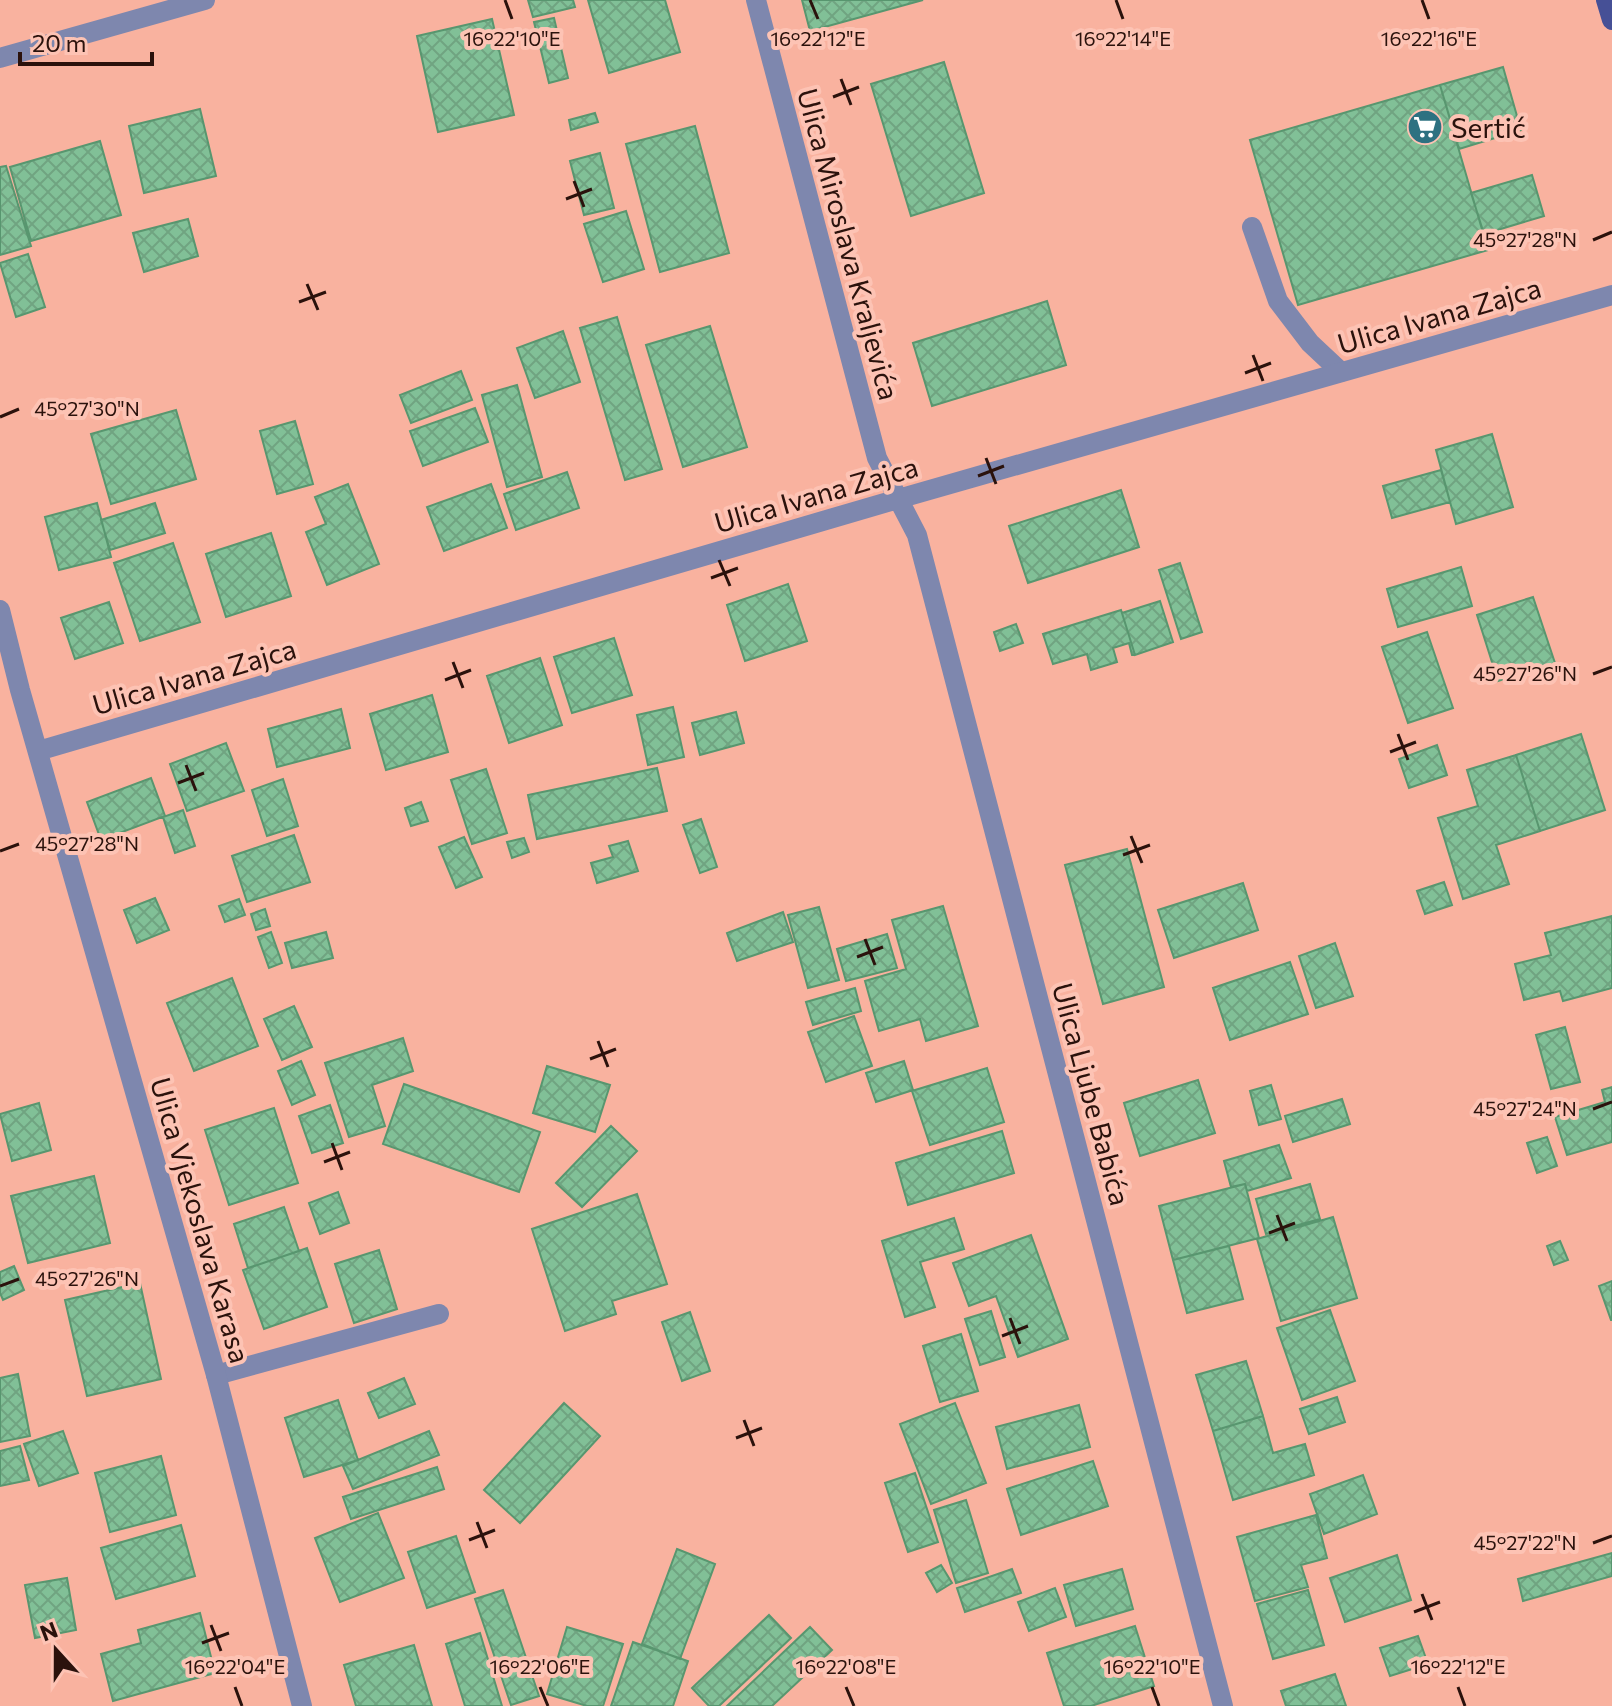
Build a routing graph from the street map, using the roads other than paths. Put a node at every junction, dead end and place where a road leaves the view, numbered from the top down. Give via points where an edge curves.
1 (205, 0) edge
2 (756, 0) edge
3 (1606, 0) edge
4 (1612, 20) edge
5 (0, 58) edge
6 (1252, 227) dead end
7 (1612, 295) edge
8 (1341, 372) junction
9 (898, 499) junction
10 (0, 610) edge
11 (38, 751) junction
12 (439, 1314) dead end
13 (216, 1375) junction
14 (302, 1706) edge
15 (1223, 1706) edge

1 - 5 street
2 - 9 street, Ulica Miroslava Kraljevića via 877,458
3 - 4 main road
6 - 8 street via 1278,301
7 - 8 street, Ulica Ivana Zajca
8 - 9 street, Ulica Ivana Zajca
9 - 11 street, Ulica Ivana Zajca
9 - 15 street, Ulica Ljube Babića via 917,535
10 - 11 street, Ulica Vjekoslava Karasa
11 - 13 street, Ulica Vjekoslava Karasa
12 - 13 street
13 - 14 street, Ulica Vjekoslava Karasa

